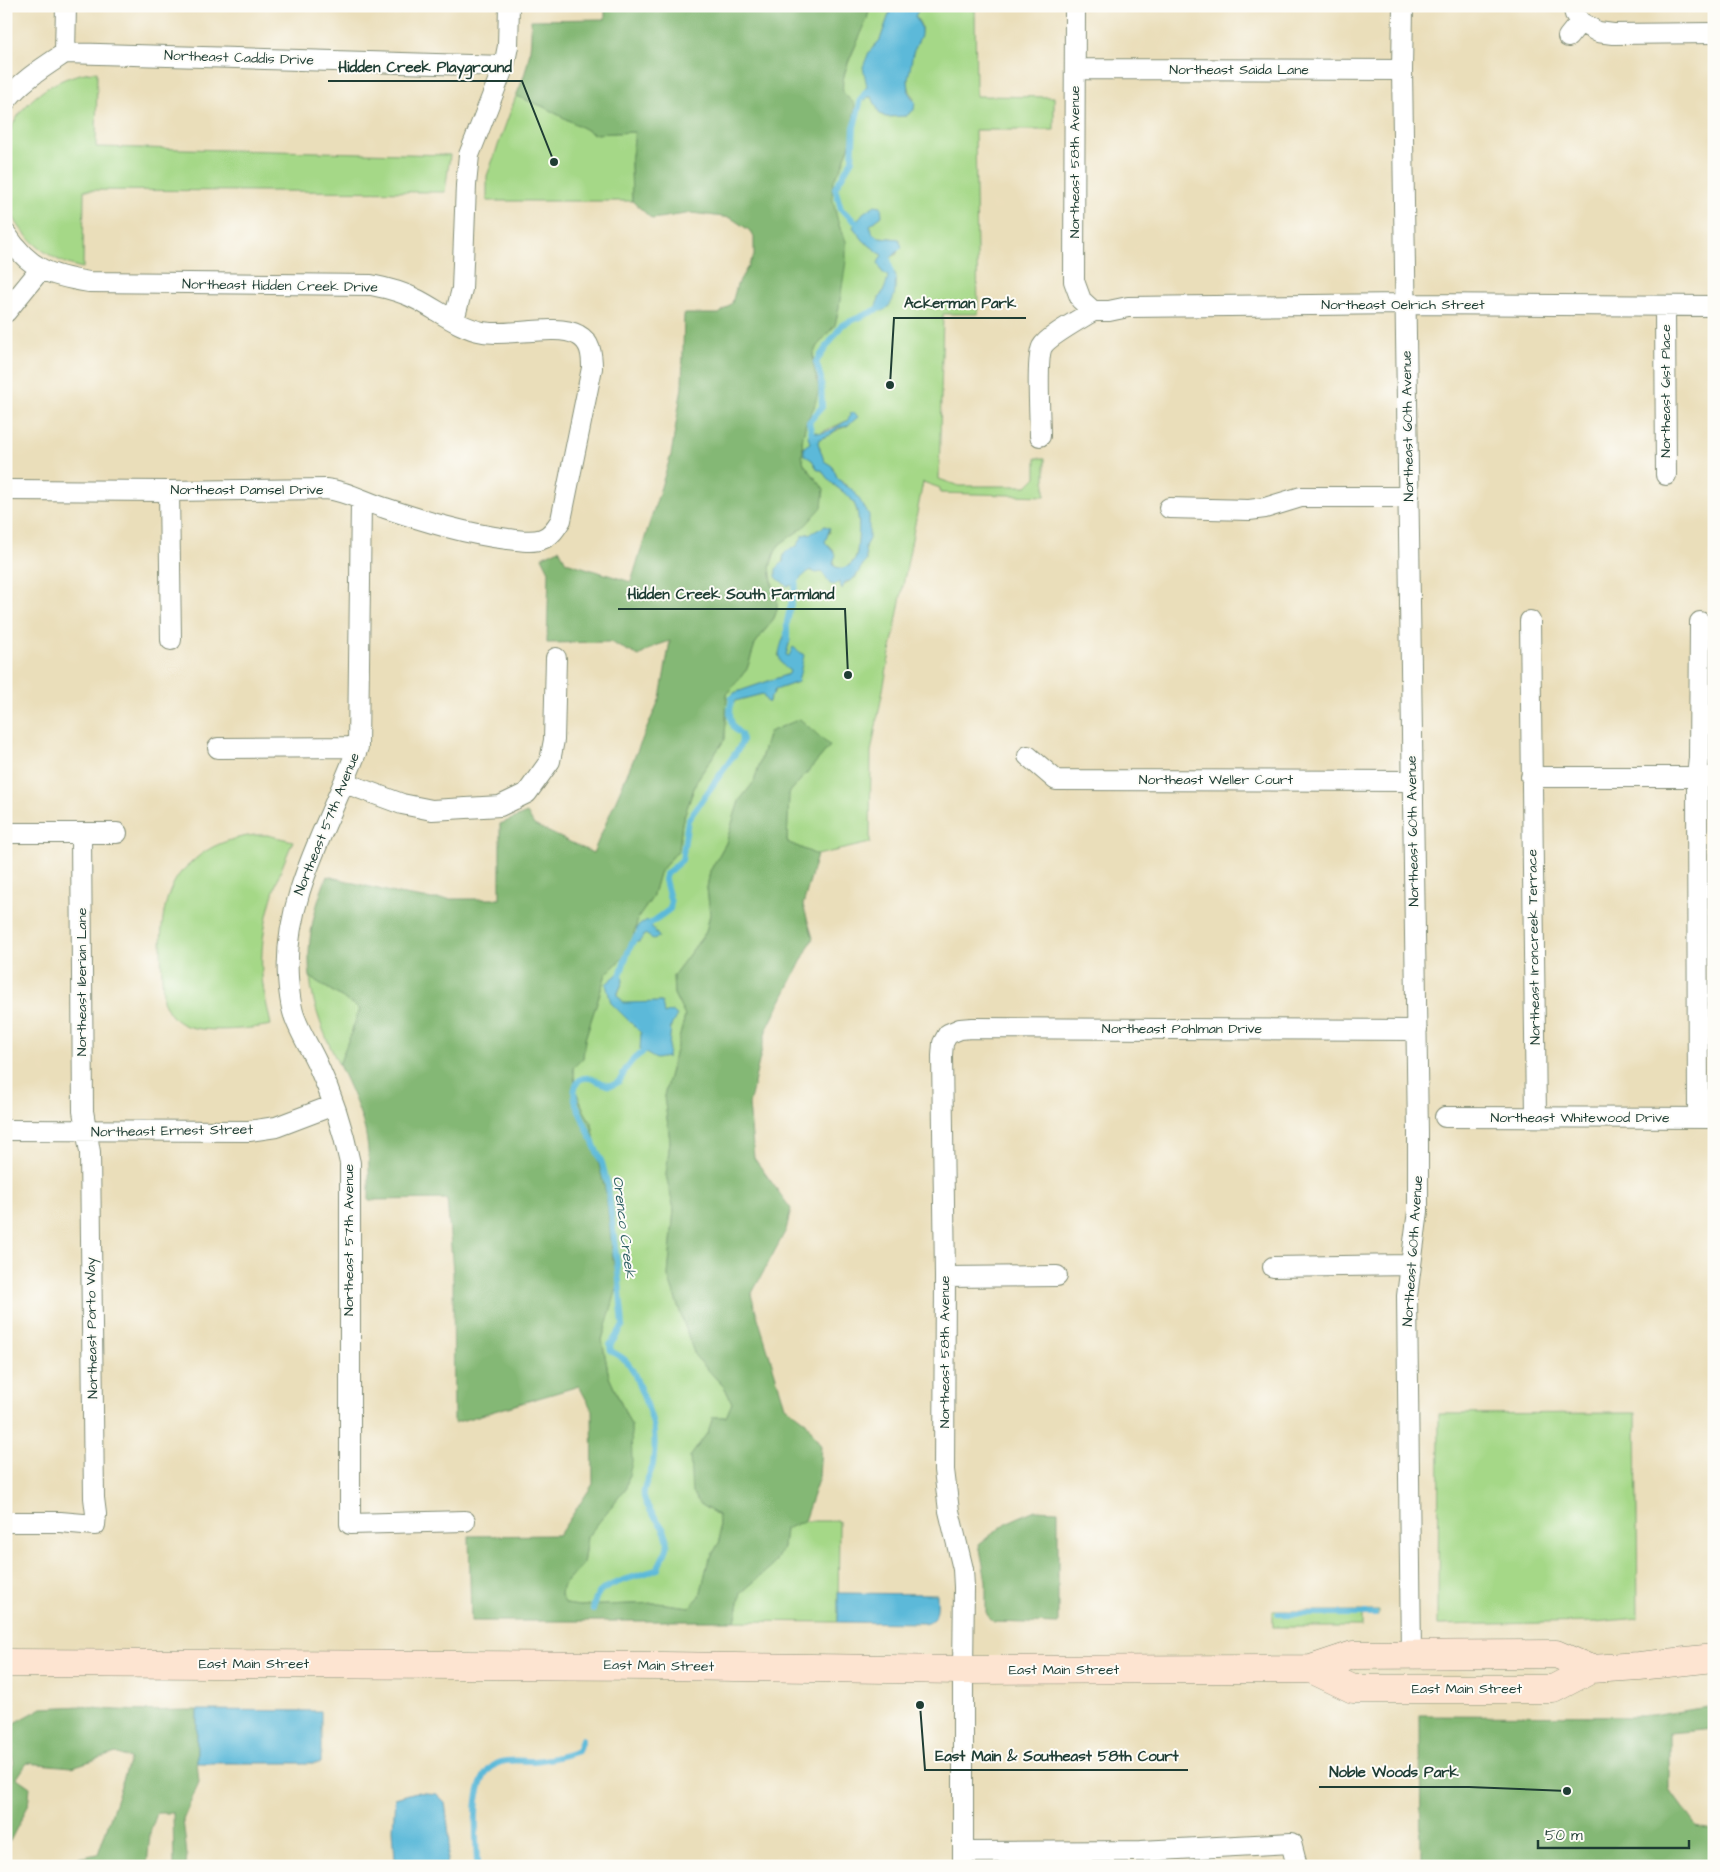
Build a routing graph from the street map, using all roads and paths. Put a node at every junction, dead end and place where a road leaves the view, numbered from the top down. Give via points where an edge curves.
1 (66, 6) edge
2 (509, 6) edge
3 (1075, 6) edge
4 (1403, 6) edge
5 (1574, 22) edge
6 (1714, 33) edge
7 (64, 53) junction
8 (504, 66) junction
9 (1075, 70) junction
10 (1402, 70) junction
11 (6, 101) edge
12 (6, 234) edge
13 (40, 270) junction
14 (1405, 304) junction
15 (1665, 306) junction
16 (1714, 306) edge
17 (1093, 311) junction
18 (6, 312) edge
19 (454, 320) junction
20 (588, 343) joint
21 (1040, 436) dead end
22 (1666, 475) dead end
23 (6, 490) edge
24 (169, 491) junction
25 (1409, 497) junction
26 (360, 500) junction
27 (1169, 508) dead end
28 (1530, 621) dead end
29 (1700, 622) dead end
30 (171, 640) dead end
31 (556, 658) dead end
32 (358, 747) junction
33 (218, 748) dead end
34 (1028, 756) dead end
35 (1532, 777) junction
36 (1705, 777) edge
37 (1412, 781) junction
38 (345, 783) junction
39 (6, 833) edge
40 (81, 833) junction
41 (117, 833) dead end
42 (1705, 948) edge
43 (1417, 1030) junction
44 (948, 1034) joint
45 (334, 1105) junction
46 (1445, 1117) dead end
47 (1536, 1117) junction
48 (1706, 1118) edge
49 (6, 1130) edge
50 (87, 1132) junction
51 (1410, 1266) junction
52 (1273, 1267) dead end
53 (1057, 1276) dead end
54 (945, 1277) junction
55 (465, 1521) dead end
56 (6, 1522) edge
57 (1411, 1655) junction
58 (1714, 1658) edge
59 (6, 1663) edge
60 (1311, 1669) junction
61 (1591, 1669) junction
62 (963, 1670) junction
63 (963, 1859) edge
64 (1297, 1866) edge

1 - 7 street
2 - 8 street
3 - 9 street, Northeast 58th Avenue
4 - 10 street, Northeast 60th Avenue
5 - 6 street via 1613,34
7 - 8 street, Northeast Caddis Drive
7 - 11 street
8 - 19 street via 469,155 462,289
9 - 10 street, Northeast Saida Lane
9 - 17 street, Northeast 58th Avenue via 1074,281 1081,300
10 - 14 street, Northeast 60th Avenue
12 - 13 street, Northeast Hidden Creek Drive via 12,244
13 - 18 street
13 - 19 street, Northeast Hidden Creek Drive via 89,282 371,285 416,299
14 - 15 street, Northeast Oelrich Street
14 - 17 street, Northeast Oelrich Street via 1128,307
14 - 25 street, Northeast 60th Avenue
15 - 16 street, Northeast Oelrich Street
15 - 22 street, Northeast 61st Place
17 - 21 street via 1042,346 1039,360
19 - 20 street, Northeast Hidden Creek Drive via 485,333 564,331 578,335
20 - 26 street, Northeast Damsel Drive via 592,368 561,520 544,539 530,541 455,530
23 - 24 street, Northeast Damsel Drive
24 - 26 street, Northeast Damsel Drive via 326,489 341,491
24 - 30 street
25 - 27 street via 1301,497 1265,508
25 - 37 street, Northeast 60th Avenue
26 - 32 street, Northeast 57th Avenue
28 - 35 street, Northeast Ironcreek Terrace
29 - 36 street via 1700,758
31 - 38 street via 554,740 550,762 527,793 500,806 432,810 402,804
32 - 33 street
32 - 38 street, Northeast 57th Avenue
34 - 37 street, Northeast Weller Court via 1056,780
35 - 36 street
35 - 47 street, Northeast Ironcreek Terrace
36 - 42 street
37 - 43 street, Northeast 60th Avenue
38 - 45 street, Northeast 57th Avenue via 312,854 288,934 287,959 288,989 294,1017
39 - 40 street
40 - 41 street
40 - 50 street, Northeast Iberian Lane via 83,1111
42 - 48 street
43 - 44 street, Northeast Pohlman Drive via 972,1028
43 - 51 street, Northeast 60th Avenue via 1418,1211
44 - 54 street, Northeast 58th Avenue via 942,1056
45 - 50 street, Northeast Ernest Street via 276,1127 249,1132
45 - 55 street, Northeast 57th Avenue via 350,1163 350,1524
46 - 47 street, Northeast Whitewood Drive
47 - 48 street, Northeast Whitewood Drive
49 - 50 street, Northeast Ernest Street
50 - 56 street, Northeast Porto Way via 90,1152 96,1525
51 - 52 street
51 - 57 street, Northeast 60th Avenue via 1407,1296
53 - 54 street
54 - 62 street, Northeast 58th Avenue via 944,1470 949,1511 963,1569
57 - 60 main road, East Main Street via 1352,1655
57 - 61 main road, East Main Street via 1556,1654
58 - 61 main road, East Main Street
59 - 62 main road, East Main Street
60 - 61 main road, East Main Street via 1353,1689 1457,1690 1553,1689
60 - 62 main road, East Main Street
62 - 63 street, Northeast 58th Avenue
63 - 64 street via 1291,1843

